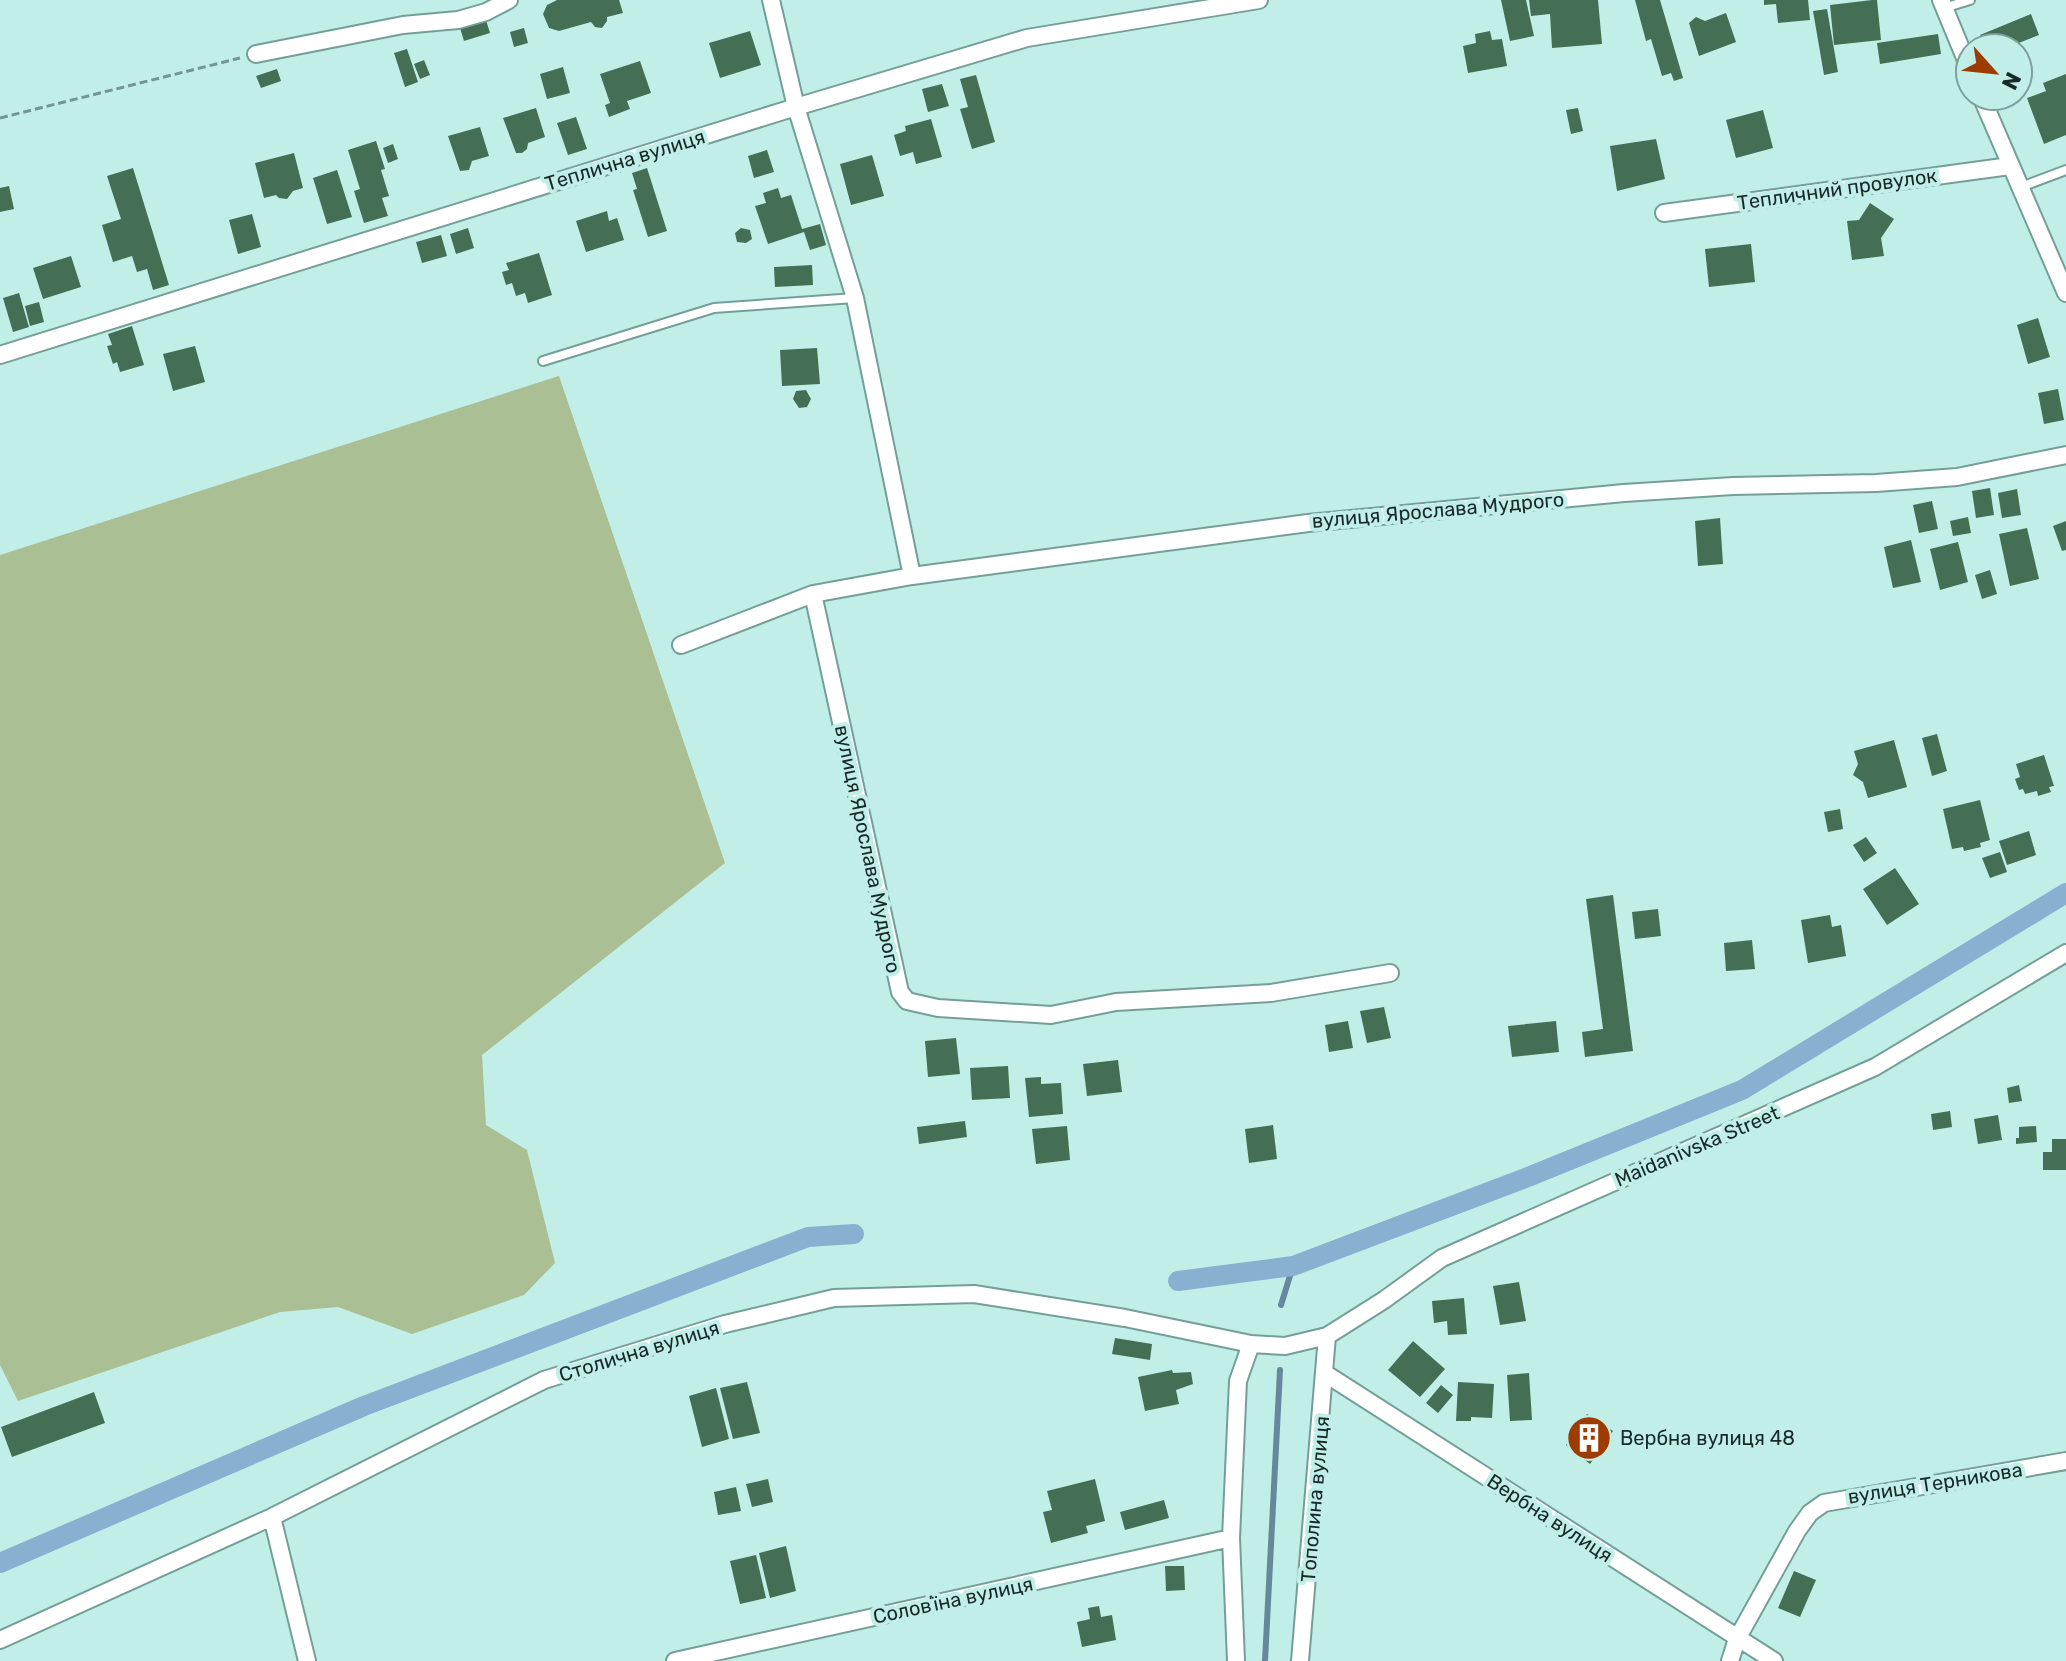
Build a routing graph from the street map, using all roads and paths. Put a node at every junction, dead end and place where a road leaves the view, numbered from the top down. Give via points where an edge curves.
1 (509, 0) edge
2 (771, 0) edge
3 (1259, 0) edge
4 (1970, 0) edge
5 (1942, 4) edge
6 (1954, 32) edge
7 (256, 54) joint
8 (796, 107) junction
9 (1988, 112) edge
10 (0, 118) edge
11 (2010, 166) junction
12 (2066, 170) edge
13 (2020, 188) junction
14 (1664, 213) dead end
15 (2066, 293) edge
16 (855, 298) junction
17 (0, 355) edge
18 (543, 361) dead end
19 (2066, 455) edge
20 (912, 576) junction
21 (813, 594) junction
22 (681, 645) dead end
23 (2066, 953) edge
24 (1390, 973) dead end
25 (1327, 1336) junction
26 (1251, 1344) junction
27 (1326, 1374) junction
28 (2066, 1461) edge
29 (272, 1517) junction
30 (1231, 1538) junction
31 (1737, 1639) junction
32 (0, 1640) edge
33 (307, 1661) edge
34 (675, 1661) edge
35 (1236, 1661) edge
36 (1300, 1661) edge
37 (1730, 1661) edge
38 (1774, 1661) edge

1 - 7 street via 458,20 403,25
2 - 8 street
3 - 8 street, Теплична вулиця via 1027,38
4 - 5 lane
5 - 6 street
7 - 10 path
8 - 16 street
8 - 17 street, Теплична вулиця
9 - 11 street
11 - 13 street
11 - 14 street, Тепличний провулок
12 - 13 lane
13 - 15 street
16 - 18 lane via 714,308
16 - 20 street
19 - 20 street, вулиця Ярослава Мудрого via 1957,477 1624,493 1308,523
20 - 21 street, вулиця Ярослава Мудрого
21 - 22 street, вулиця Ярослава Мудрого
21 - 24 street, вулиця Ярослава Мудрого via 900,992 907,1001 1051,1015 1116,1002 1271,993
23 - 25 street, Maidanivska Street via 1875,1067 1442,1258
25 - 26 street, Столична вулиця via 1285,1346
25 - 27 street, Тополина вулиця
26 - 29 street, Столична вулиця via 974,1294 834,1298 725,1324 544,1380
26 - 30 street via 1238,1381
27 - 31 street, Вербна вулиця
27 - 36 street, Тополина вулиця
28 - 31 street, вулиця Терникова via 1824,1503 1797,1531
29 - 32 street, Столична вулиця
29 - 33 street
30 - 34 street, Соловʼїна вулиця
30 - 35 street
31 - 37 street, вулиця Терникова
31 - 38 street, Вербна вулиця

